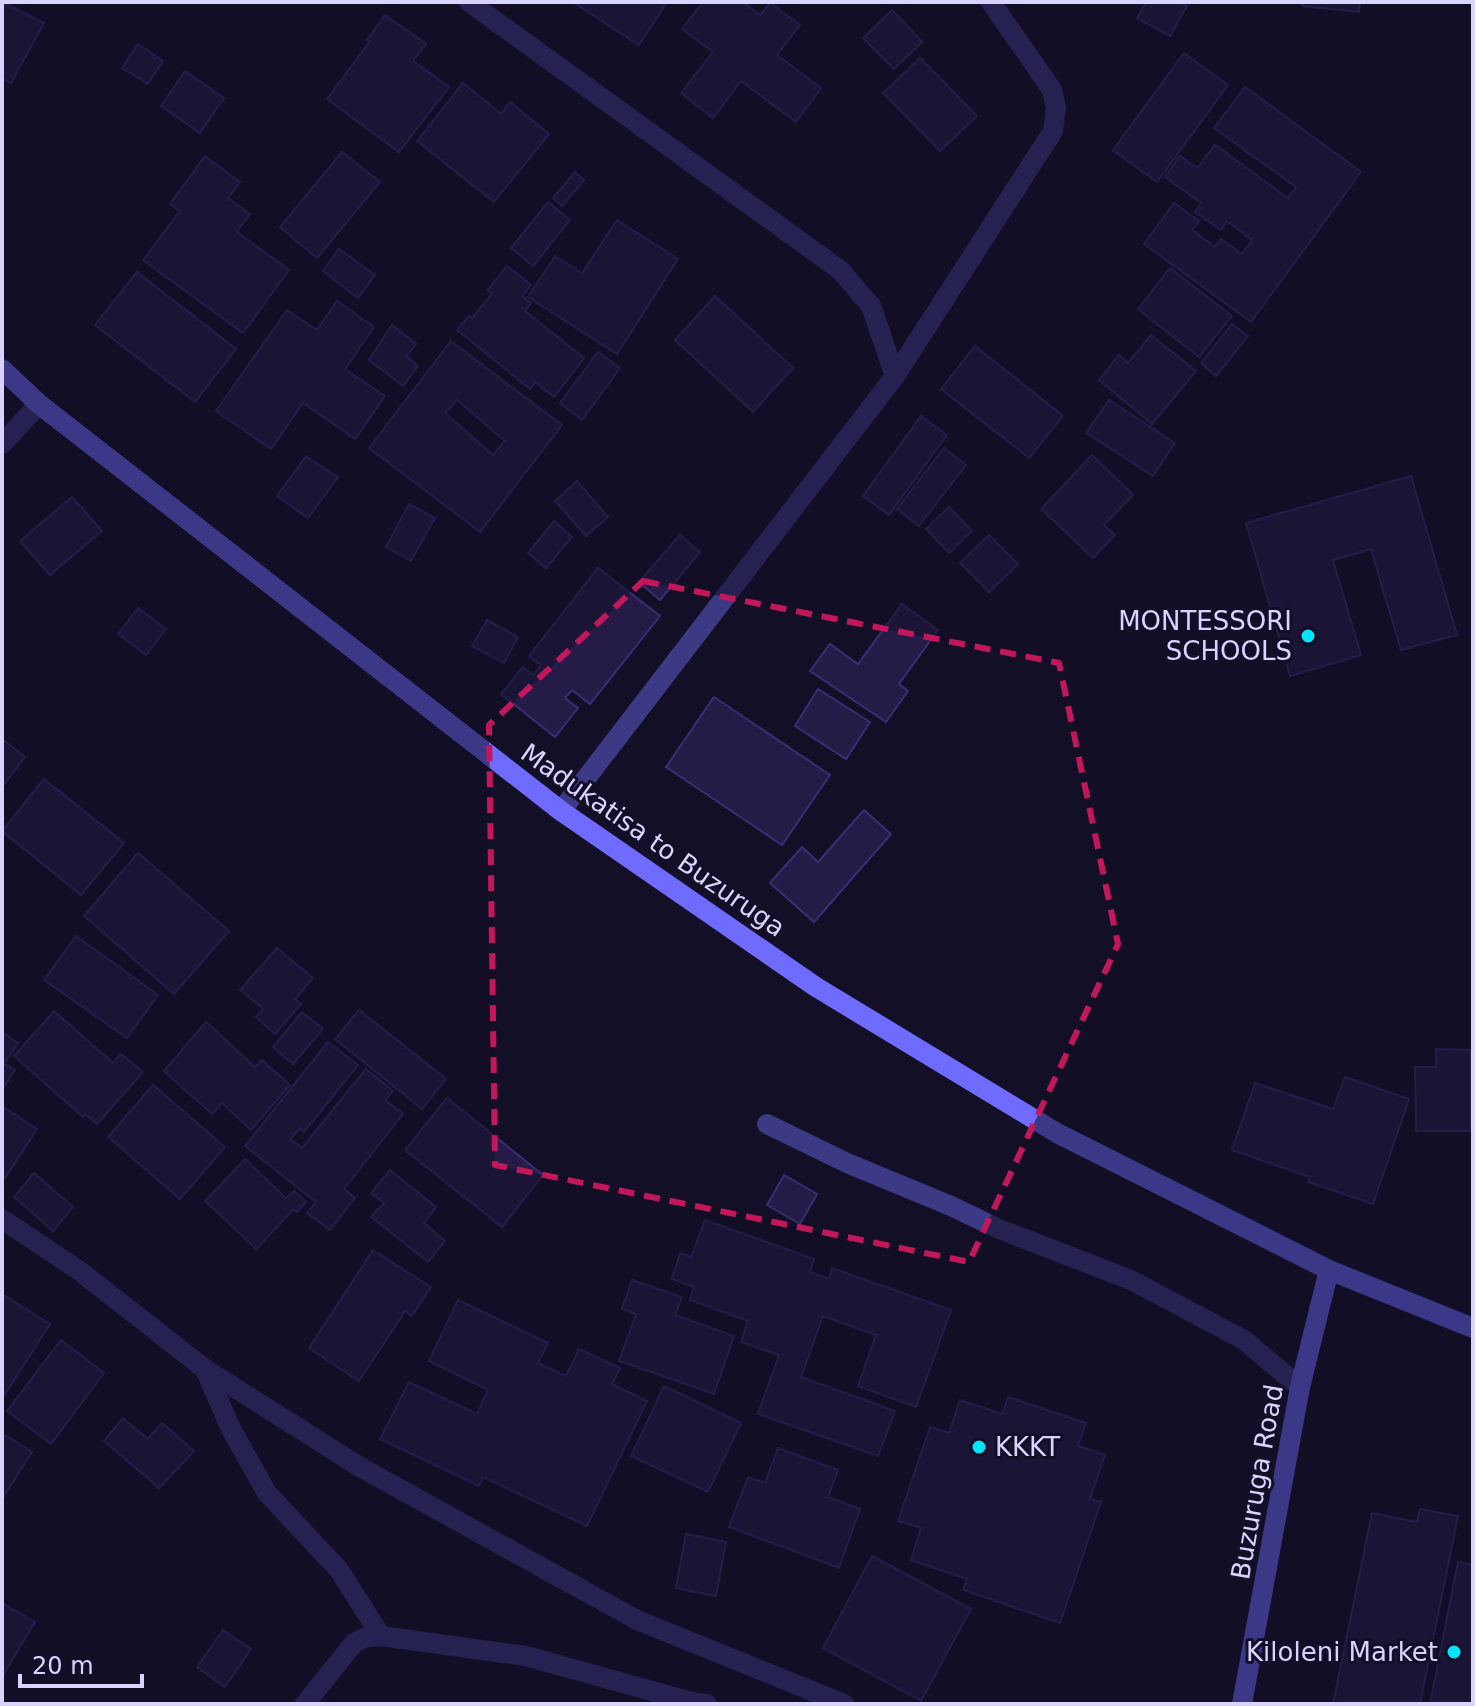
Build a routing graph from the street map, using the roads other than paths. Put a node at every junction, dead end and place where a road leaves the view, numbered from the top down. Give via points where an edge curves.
1 (469, 2) edge
2 (991, 2) edge
3 (2, 369) edge
4 (895, 376) junction
5 (39, 404) junction
6 (2, 444) edge
7 (561, 811) junction
8 (767, 1124) dead end
9 (2, 1219) edge
10 (1329, 1270) junction
11 (1473, 1328) edge
12 (205, 1369) junction
13 (1300, 1387) junction
14 (381, 1636) junction
15 (839, 1702) edge
16 (305, 1704) edge
17 (707, 1704) edge
18 (799, 1704) edge
19 (1242, 1704) edge

1 - 4 street via 840,270 871,306
2 - 4 street via 1052,90 1053,131
3 - 5 main road, Madukatisa to Buzuruga
4 - 7 street
5 - 6 street
5 - 7 main road, Madukatisa to Buzuruga
7 - 10 main road, Madukatisa to Buzuruga via 816,987 1057,1133
8 - 13 street via 999,1229 1131,1280 1244,1340
9 - 12 street via 81,1272
10 - 11 main road, Madukatisa to Buzuruga
10 - 13 main road, Buzuruga Road
12 - 14 street via 267,1493 339,1570
12 - 15 street via 360,1467 637,1620
13 - 19 main road, Buzuruga Road
14 - 16 street via 354,1643
14 - 17 street via 526,1656
15 - 18 street

